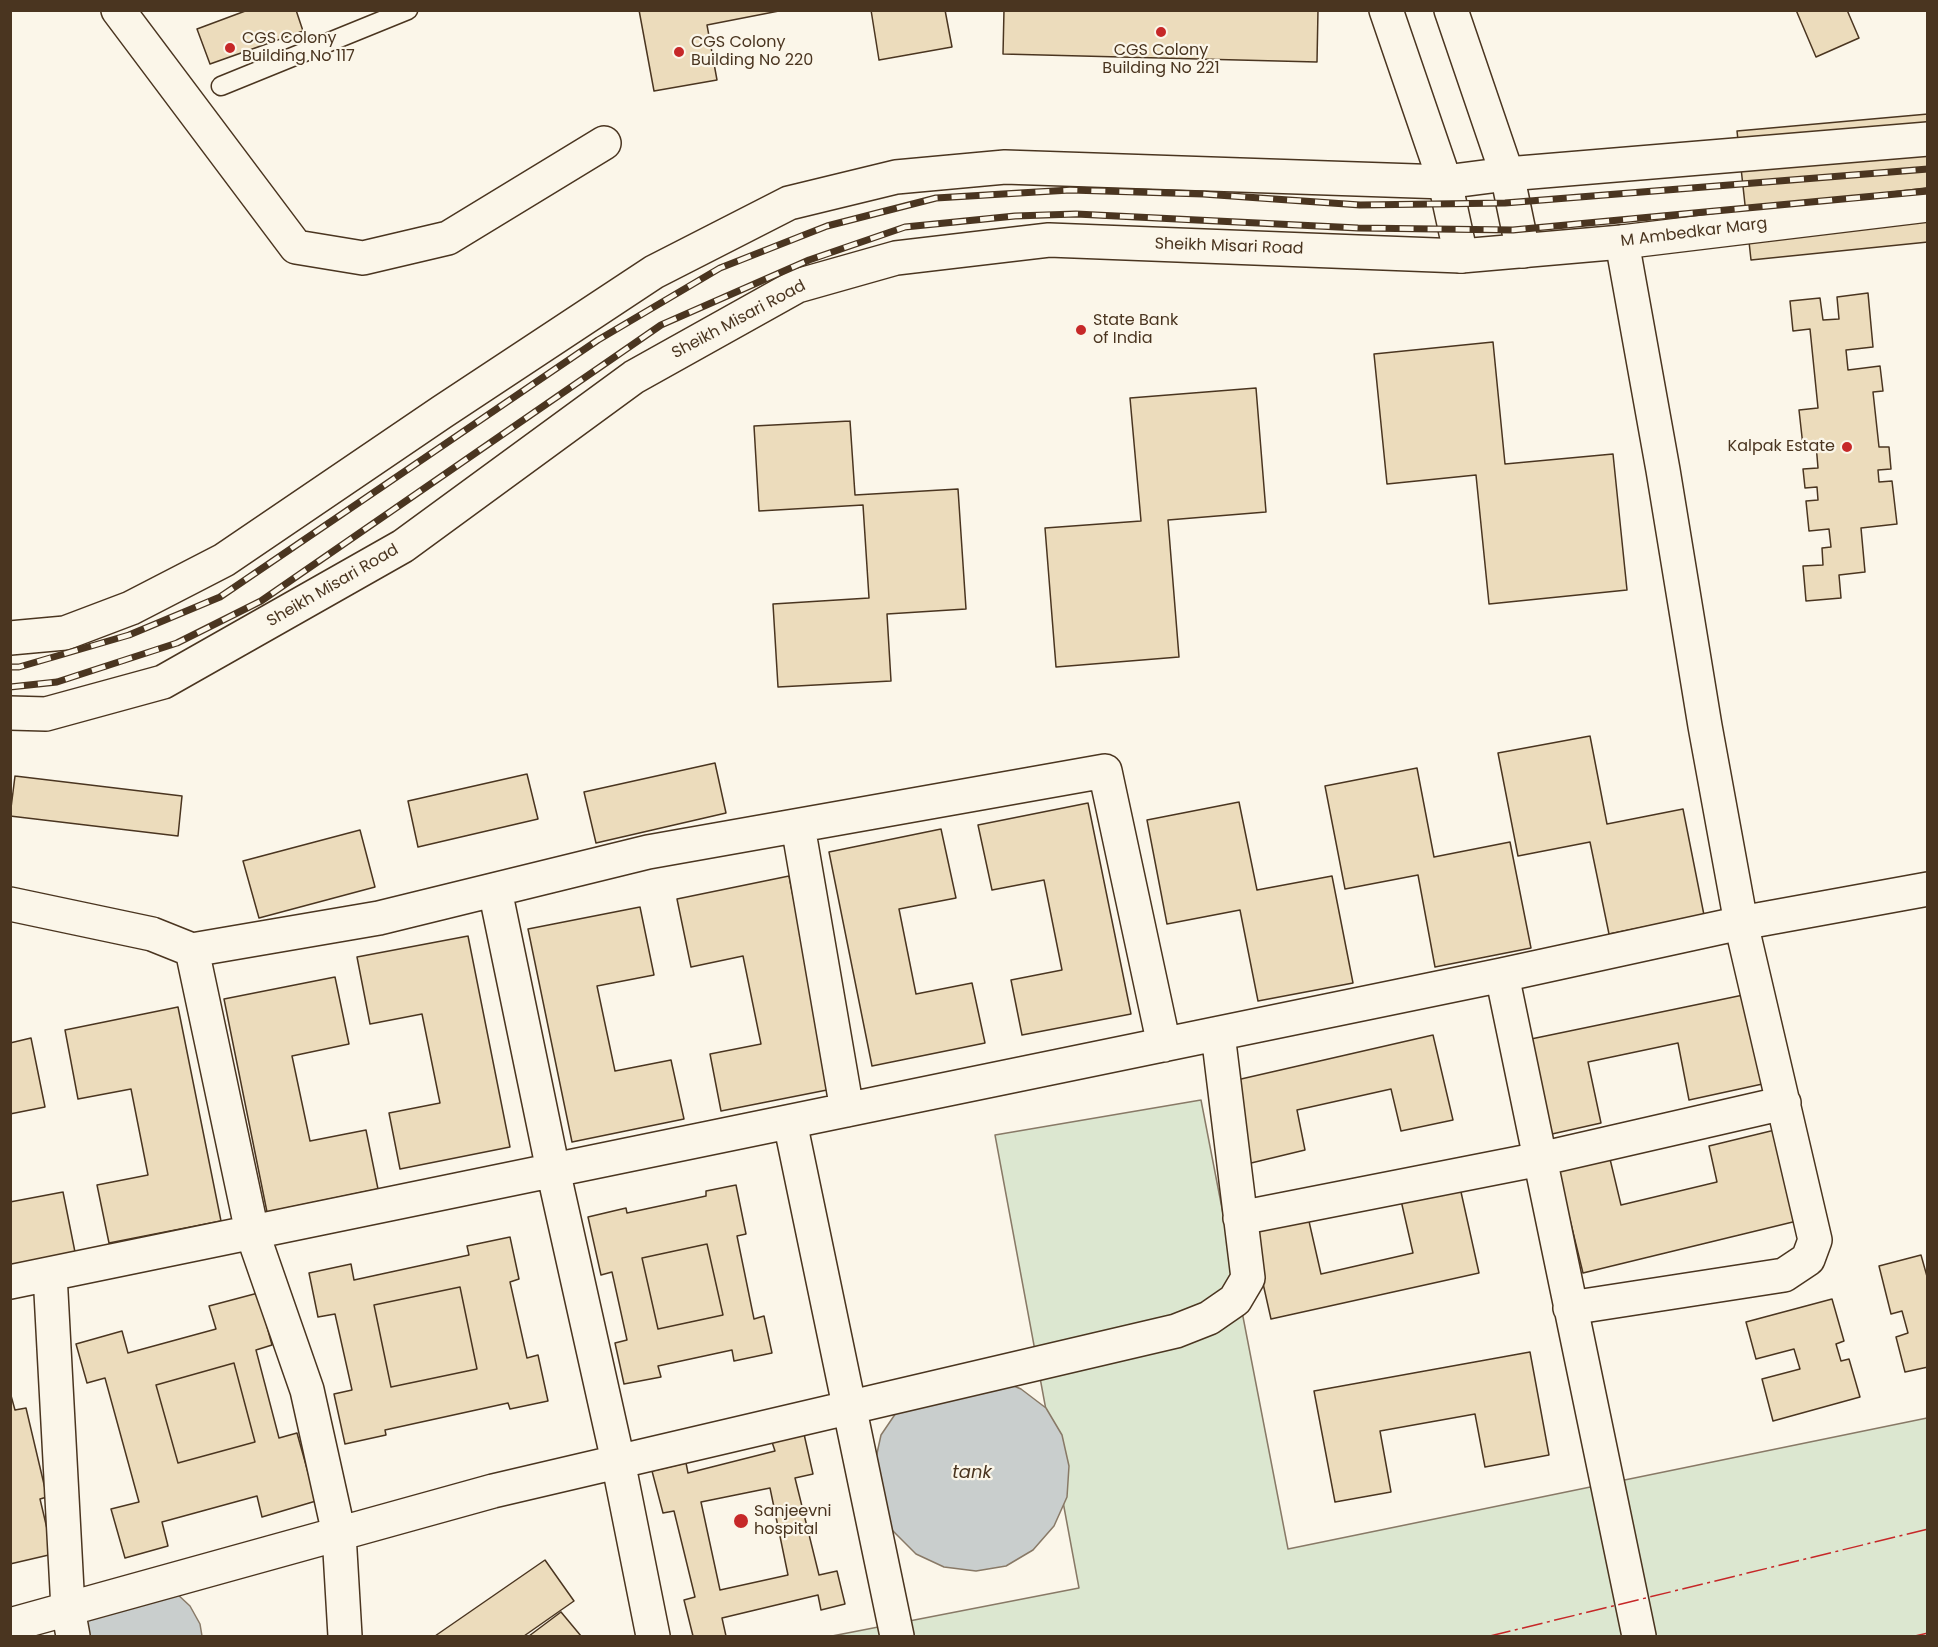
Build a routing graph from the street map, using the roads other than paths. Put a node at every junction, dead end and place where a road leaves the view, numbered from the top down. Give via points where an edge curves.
1 (118, 10) edge
2 (408, 10) edge
3 (1386, 10) edge
4 (1451, 10) edge
5 (221, 86) dead end
6 (1928, 139) edge
7 (604, 143) dead end
8 (1507, 174) junction
9 (1445, 182) junction
10 (1928, 205) edge
11 (1622, 242) junction
12 (1523, 250) junction
13 (1461, 256) junction
14 (10, 638) edge
15 (10, 713) edge
16 (798, 826) junction
17 (495, 890) junction
18 (1928, 890) edge
19 (10, 904) edge
20 (1741, 923) junction
21 (192, 950) junction
22 (1502, 975) junction
23 (1218, 1034) junction
24 (1164, 1045) junction
25 (1784, 1103) junction
26 (847, 1110) junction
27 (790, 1122) junction
28 (1540, 1159) junction
29 (553, 1170) junction
30 (1240, 1218) junction
31 (252, 1232) junction
32 (50, 1274) junction
33 (10, 1282) edge
34 (1570, 1308) junction
35 (849, 1407) junction
36 (618, 1461) junction
37 (339, 1534) junction
38 (71, 1623) edge
39 (10, 1624) edge
40 (345, 1636) edge
41 (653, 1636) edge
42 (897, 1636) edge
43 (1639, 1636) edge

1 - 7 street via 296,247 363,258 448,238
2 - 5 lane
3 - 9 street
4 - 8 street
6 - 8 street
8 - 9 street
8 - 12 street
9 - 13 street
9 - 14 street via 1005,167 896,177 789,203 654,273 224,560 130,608 65,633
10 - 11 street, M Ambedkar Marg
11 - 12 street, M Ambedkar Marg
11 - 20 street
12 - 13 street, M Ambedkar Marg
13 - 15 street, Sheikh Misari Road via 1049,240 896,258 797,286 634,376 403,546 163,682 46,714
16 - 17 street via 648,852
16 - 24 street via 1105,771
16 - 26 street
17 - 21 street via 379,918
17 - 29 street
18 - 20 street
19 - 21 street via 152,934
20 - 22 street
20 - 25 street
21 - 31 street
22 - 23 street
22 - 28 street
23 - 24 street
23 - 30 street
24 - 26 street
25 - 28 street
25 - 34 street via 1815,1240 1808,1259 1784,1275
26 - 27 street
27 - 29 street
27 - 35 street
28 - 30 street
28 - 34 street
29 - 31 street
29 - 36 street
30 - 35 street via 1248,1278 1235,1300 1209,1318 1176,1331
31 - 32 street
31 - 37 street via 307,1390
32 - 33 street
32 - 38 street
34 - 43 street
35 - 36 street
35 - 42 street
36 - 37 street
36 - 41 street
37 - 38 street
37 - 40 street
38 - 39 street

